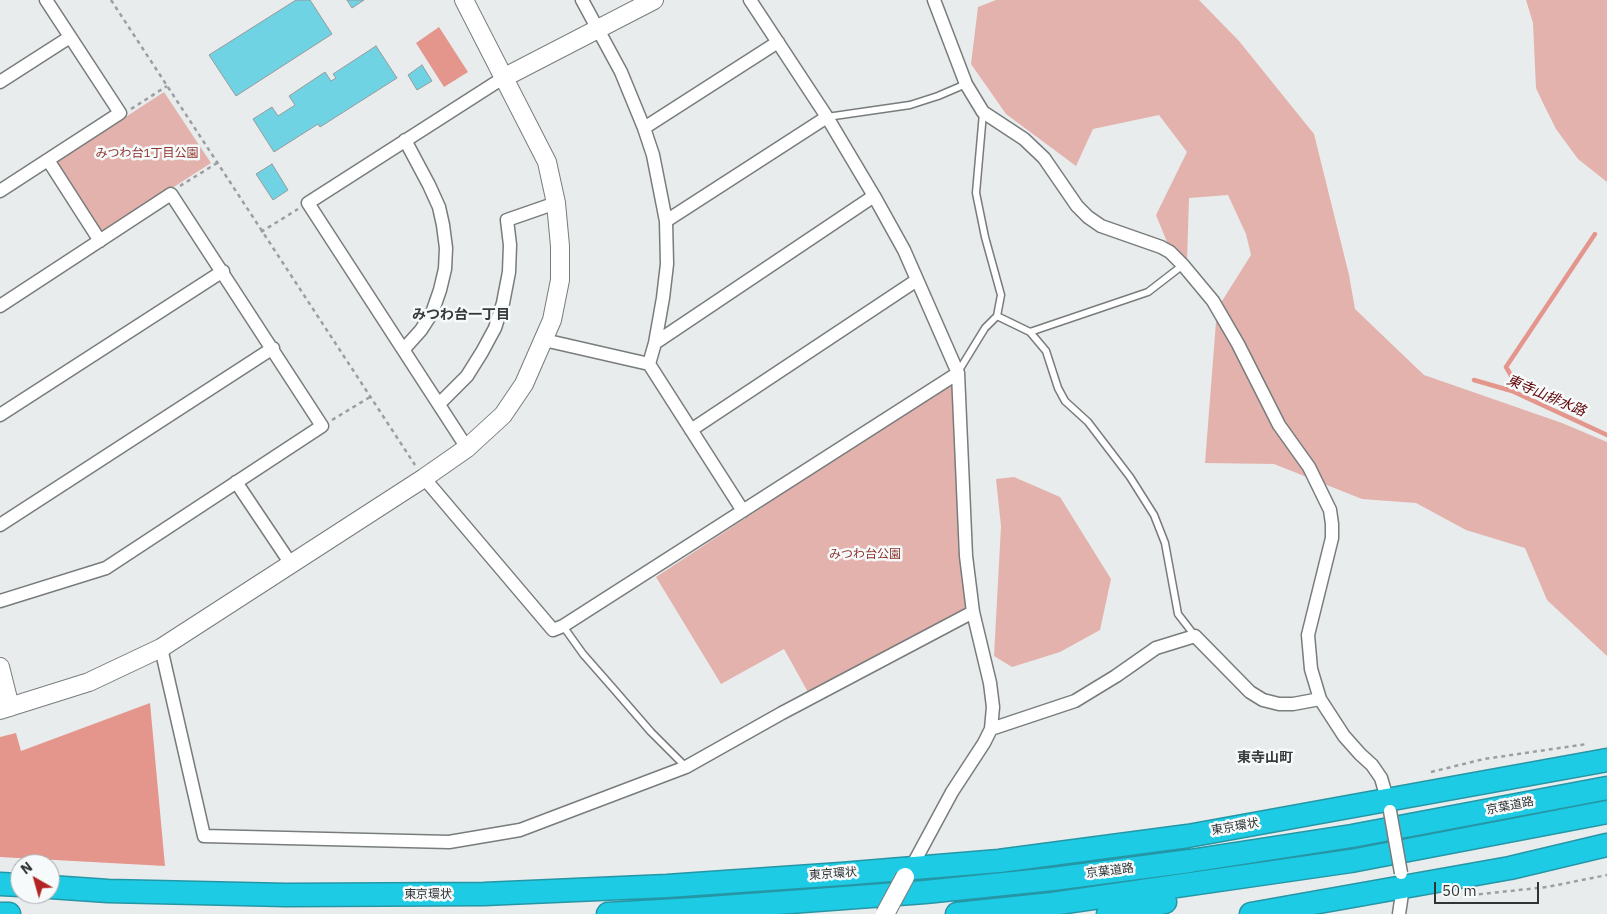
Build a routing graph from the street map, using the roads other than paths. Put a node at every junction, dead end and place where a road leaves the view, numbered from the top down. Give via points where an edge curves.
1 (46, 0) edge
2 (464, 0) edge
3 (582, 0) edge
4 (750, 0) edge
5 (934, 0) edge
6 (644, 2) edge
7 (597, 28) junction
8 (70, 36) junction
9 (778, 42) junction
10 (503, 78) junction
11 (0, 82) edge
12 (966, 84) junction
13 (983, 112) junction
14 (828, 117) junction
15 (644, 128) junction
16 (405, 140) junction
17 (48, 160) junction
18 (0, 191) edge
19 (874, 196) junction
20 (556, 203) junction
21 (666, 221) junction
22 (100, 241) junction
23 (1183, 266) junction
24 (223, 272) junction
25 (917, 280) junction
26 (0, 306) edge
27 (997, 316) junction
28 (1030, 332) junction
29 (544, 340) junction
30 (656, 343) junction
31 (273, 348) junction
32 (404, 349) junction
33 (649, 364) junction
34 (958, 373) junction
35 (439, 404) junction
36 (0, 415) edge
37 (691, 430) junction
38 (467, 448) junction
39 (424, 478) junction
40 (236, 482) junction
41 (743, 510) junction
42 (0, 525) edge
43 (291, 564) junction
44 (0, 601) edge
45 (973, 612) junction
46 (563, 626) junction
47 (1195, 636) junction
48 (162, 648) junction
49 (0, 667) edge
50 (1320, 700) junction
51 (5, 708) edge
52 (991, 729) junction
53 (1607, 760) edge
54 (686, 767) junction
55 (1607, 788) edge
56 (1389, 805) junction
57 (1607, 812) edge
58 (1607, 845) edge
59 (1352, 860) junction
60 (908, 872) junction
61 (1402, 880) junction
62 (60, 888) edge
63 (0, 914) edge
64 (9, 914) edge
65 (608, 914) edge
66 (885, 914) edge
67 (958, 914) edge
68 (1108, 914) edge
69 (1251, 914) edge
70 (1399, 914) edge

1 - 8 street
2 - 10 street
3 - 7 street
4 - 9 street
5 - 12 street
6 - 7 street
7 - 10 street
7 - 15 street via 621,72
8 - 11 street
8 - 17 street via 120,113
9 - 14 street
9 - 15 street
10 - 16 street
10 - 20 street via 547,162
12 - 13 street
12 - 14 lane via 910,105
13 - 23 street via 1024,139 1044,158 1088,218 1101,226 1161,247
13 - 27 lane via 976,193 1001,295
14 - 19 street
14 - 21 street
15 - 21 street via 654,155
16 - 32 street via 439,207 446,248 445,269 432,313 422,330
16 - 32 street via 308,203
17 - 18 street
17 - 22 street
19 - 25 street
19 - 30 street
20 - 29 street via 560,280 552,320
20 - 35 street via 507,220 509,272 495,328 467,376
21 - 30 street via 664,298
22 - 24 street via 171,194
22 - 26 street
23 - 28 lane via 1148,292
23 - 50 street via 1213,301 1280,425 1309,467 1330,510 1332,538 1308,635 1311,669
24 - 31 street
24 - 36 street
25 - 34 street
25 - 37 street
27 - 28 lane
27 - 34 lane via 985,328
28 - 47 lane via 1046,351 1065,401 1088,422 1154,515 1164,542 1178,614
29 - 33 street
29 - 38 street via 524,384 503,415
30 - 33 street
31 - 40 street via 322,426
31 - 42 street
32 - 35 street
33 - 37 street
34 - 41 street
34 - 45 street via 966,556
35 - 38 street
37 - 41 street
38 - 39 street
39 - 43 street
39 - 46 street via 554,630
40 - 43 street
40 - 44 street via 106,568
41 - 46 street
43 - 48 street
45 - 52 street via 990,683
45 - 54 street
46 - 54 lane via 651,732
47 - 50 street via 1250,692 1263,700 1294,704
47 - 52 street via 1156,648 1075,701
48 - 51 street via 89,682
48 - 54 street via 204,836 448,842 520,830
49 - 51 street
50 - 56 street via 1344,736 1381,778
52 - 60 street
53 - 56 highway, 東京環状
55 - 65 highway, 京葉道路 via 1352,836 1053,879 925,892
56 - 60 highway, 東京環状 via 1188,836
56 - 61 street, bridge
57 - 59 highway, 京葉道路
58 - 61 highway via 1510,868
59 - 67 highway, 京葉道路 via 1052,904
59 - 68 highway
60 - 62 highway, 東京環状 via 484,894 286,895
60 - 66 street, bridge
61 - 69 highway
61 - 70 street
63 - 64 highway

